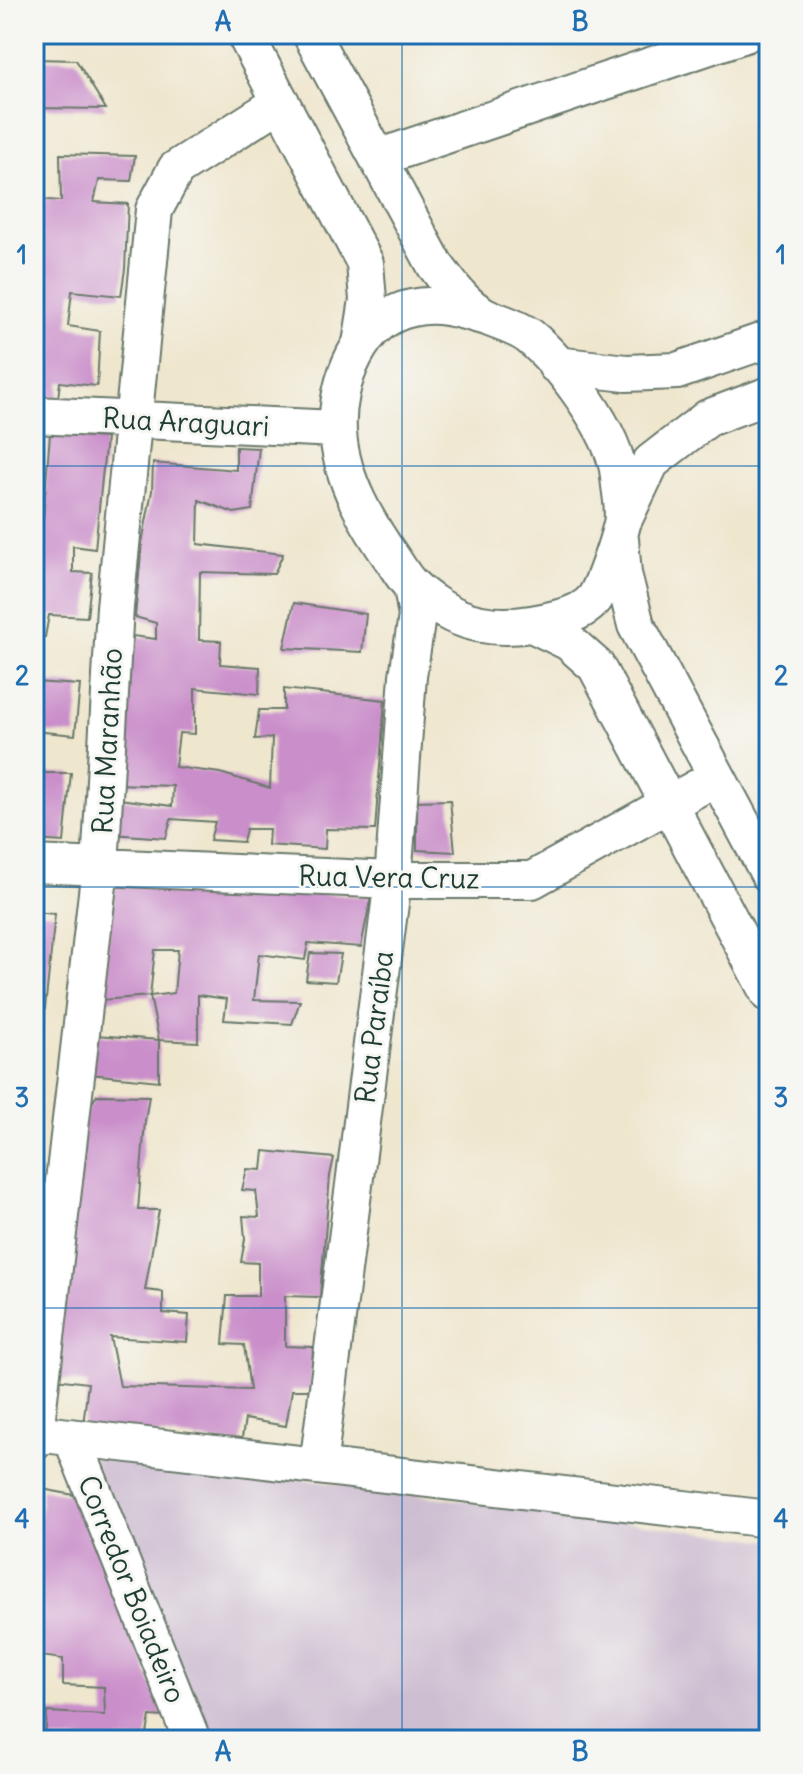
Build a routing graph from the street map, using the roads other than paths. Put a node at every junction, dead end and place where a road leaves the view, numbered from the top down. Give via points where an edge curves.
1 (245, 34) edge
2 (311, 34) edge
3 (745, 34) edge
4 (281, 102) junction
5 (378, 158) junction
6 (483, 316) junction
7 (769, 339) edge
8 (361, 344) junction
9 (556, 365) junction
10 (769, 395) edge
11 (34, 415) edge
12 (132, 420) junction
13 (337, 429) junction
14 (621, 527) junction
15 (412, 587) junction
16 (532, 624) junction
17 (717, 777) junction
18 (669, 804) junction
19 (34, 864) edge
20 (100, 867) junction
21 (769, 874) edge
22 (393, 880) junction
23 (769, 994) edge
24 (35, 1433) edge
25 (72, 1438) junction
26 (34, 1442) edge
27 (318, 1466) junction
28 (769, 1519) edge
29 (192, 1740) edge

1 - 4 street
2 - 5 street
3 - 5 street
4 - 8 street via 365,263 368,300
4 - 12 street, Rua Maranhão via 176,169 154,210
5 - 6 street via 435,265
6 - 8 street via 434,305 411,308 387,316
6 - 9 street via 528,336
7 - 9 street via 677,371 626,373
8 - 13 street via 347,369
9 - 14 street via 585,398 606,437 618,470
10 - 14 street via 708,418 651,462
11 - 12 street, Rua Araguari
12 - 13 street, Rua Araguari
12 - 20 street, Rua Maranhão
13 - 15 street via 358,503
14 - 16 street via 594,599 576,613
14 - 17 street via 623,574 636,625
15 - 16 street via 458,617 497,627
15 - 22 street, Rua Paraíba via 417,616
16 - 18 street via 569,642 596,666
17 - 18 street, Rua Vera Cruz
17 - 21 street
18 - 22 street, Rua Vera Cruz via 532,880
18 - 23 street
19 - 20 street, Rua Vera Cruz
20 - 22 street, Rua Vera Cruz
20 - 24 street, Rua Maranhão
22 - 27 street, Rua Paraíba
24 - 25 street
24 - 26 street, Rua Maranhão
25 - 27 street
25 - 29 street, Corredor Boiadeiro
27 - 28 street

